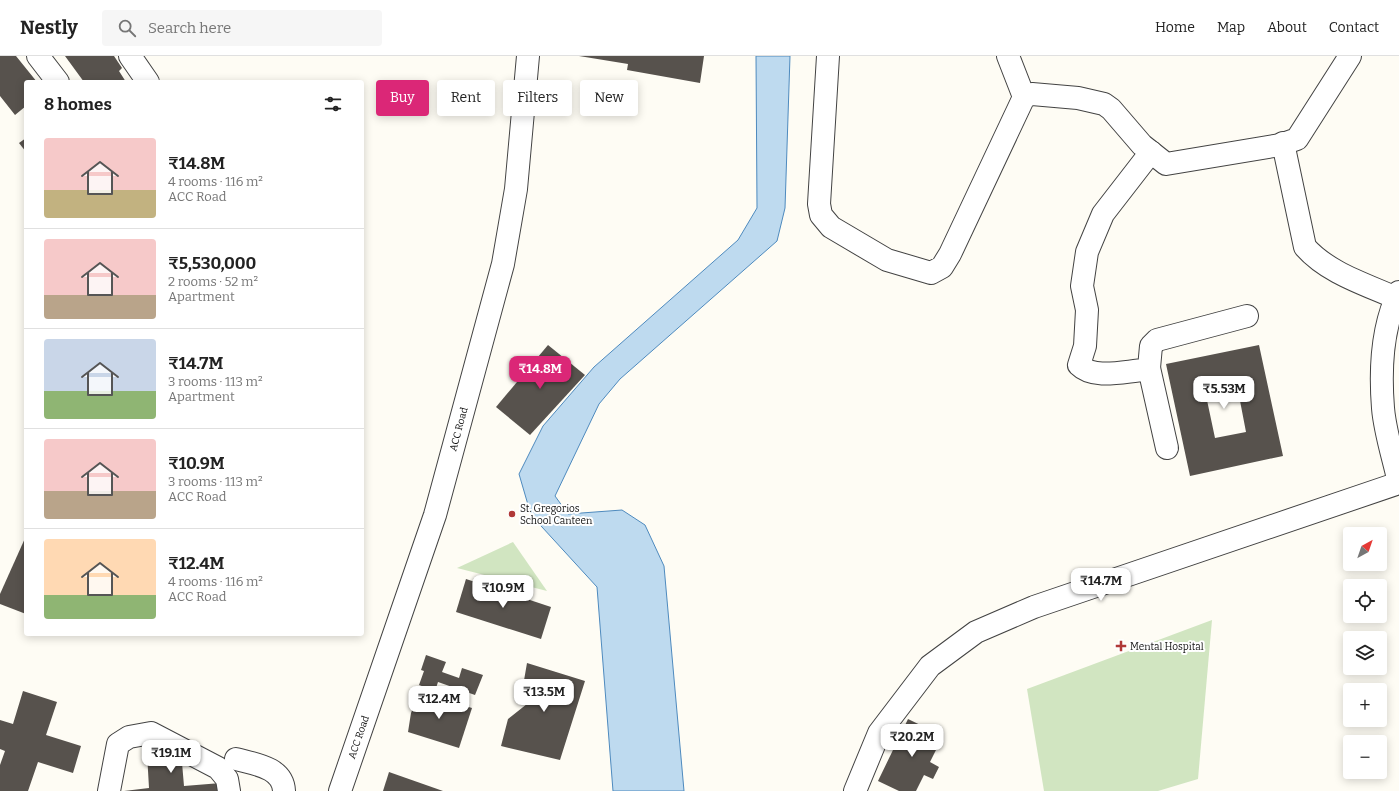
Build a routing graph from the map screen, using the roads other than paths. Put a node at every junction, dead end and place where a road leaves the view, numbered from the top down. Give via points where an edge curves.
1 (38, 56) edge
2 (130, 56) edge
3 (528, 56) edge
4 (828, 56) edge
5 (1008, 56) edge
6 (1350, 56) edge
7 (56, 80) edge
8 (147, 80) edge
9 (1024, 97) junction
10 (1284, 143) junction
11 (1151, 152) junction
12 (1398, 295) edge
13 (1247, 316) dead end
14 (1149, 368) junction
15 (1166, 448) dead end
16 (1399, 483) edge
17 (236, 759) dead end
18 (109, 791) edge
19 (229, 791) edge
20 (284, 791) edge
21 (340, 791) edge
22 (855, 791) edge

1 - 7 street
2 - 8 street
3 - 21 street, ACC Road via 516,189 502,264 435,515
4 - 9 street via 820,215 831,226 887,260 931,273 942,267 950,254
5 - 9 street
6 - 10 street via 1296,139
9 - 11 street via 1032,94 1078,98 1104,104
10 - 11 street via 1166,164
10 - 12 street via 1305,247 1326,266
11 - 14 street via 1103,214 1087,252 1082,286 1087,310 1085,346 1079,365 1085,371 1096,374
12 - 16 street via 1391,310 1382,358 1383,409
13 - 14 street via 1157,340 1151,346
14 - 15 street
16 - 22 street via 1034,607 976,632 930,666 879,733
17 - 20 street via 271,770 281,779
18 - 19 street via 118,744 129,737 151,733 218,768 227,779

